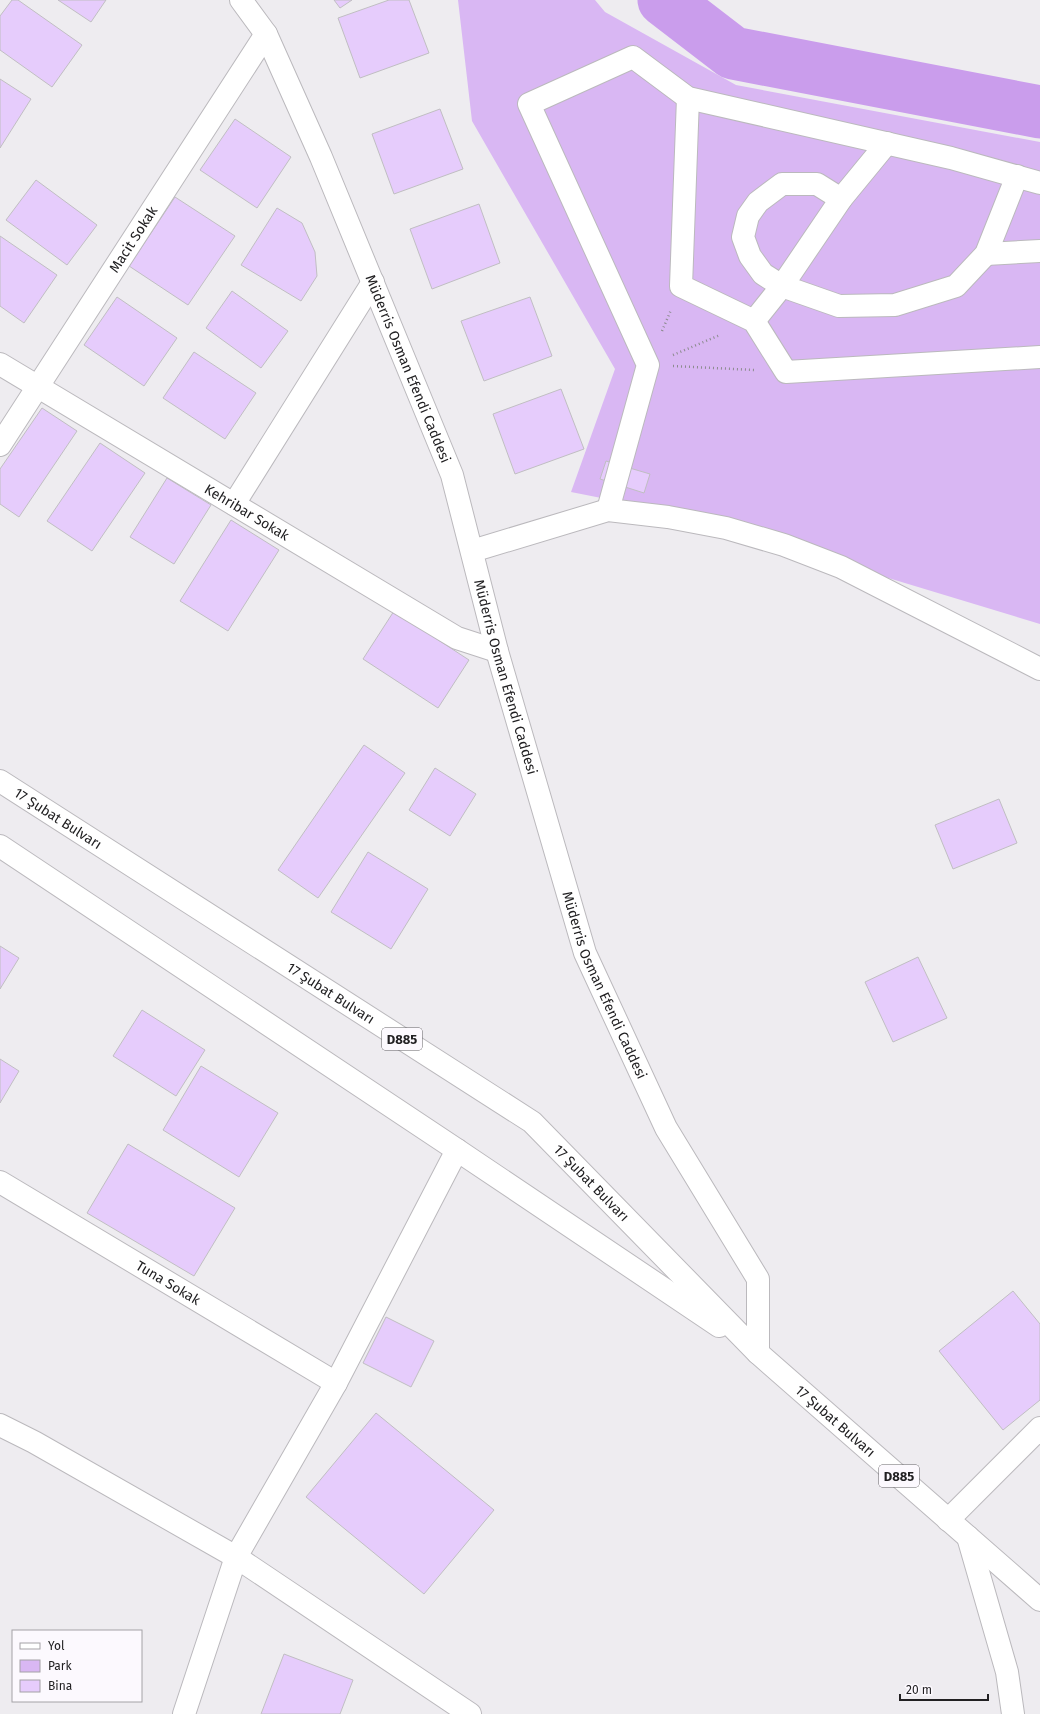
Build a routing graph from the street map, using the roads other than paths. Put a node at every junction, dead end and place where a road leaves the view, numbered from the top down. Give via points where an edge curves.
1 (241, 0) edge
2 (266, 34) junction
3 (688, 98) junction
4 (887, 143) junction
5 (1017, 176) junction
6 (1040, 183) edge
7 (840, 199) junction
8 (1040, 251) edge
9 (986, 254) junction
10 (373, 282) junction
11 (782, 286) junction
12 (754, 321) junction
13 (1040, 358) edge
14 (0, 364) edge
15 (38, 386) junction
16 (0, 445) edge
17 (234, 504) junction
18 (608, 510) junction
19 (472, 551) junction
20 (497, 651) junction
21 (1040, 669) edge
22 (0, 781) edge
23 (0, 846) edge
24 (457, 1150) junction
25 (0, 1182) edge
26 (758, 1353) junction
27 (336, 1382) junction
28 (0, 1424) edge
29 (1040, 1428) edge
30 (948, 1520) junction
31 (968, 1537) junction
32 (236, 1557) junction
33 (1040, 1600) edge
34 (184, 1714) edge
35 (470, 1714) edge
36 (1013, 1714) edge

1 - 2 main road, Müderris Osman Efendi Caddesi
2 - 10 main road, Müderris Osman Efendi Caddesi
2 - 15 main road, Macit Sokak
3 - 4 main road
3 - 12 main road via 681,286
3 - 18 main road via 633,58 529,104 648,365
4 - 5 main road
4 - 7 main road
5 - 6 main road
5 - 9 main road
7 - 11 main road
7 - 11 main road via 817,184 782,184 758,202 748,216 743,237 750,256 763,274
8 - 9 main road
9 - 11 main road via 956,286 895,305 839,306
10 - 17 main road
10 - 19 main road, Müderris Osman Efendi Caddesi via 452,475
11 - 12 main road
12 - 13 main road via 786,372
14 - 15 main road, Kehribar Sokak
15 - 16 main road, Macit Sokak
15 - 17 main road, Kehribar Sokak
17 - 20 main road, Kehribar Sokak via 457,638
18 - 19 main road
18 - 21 main road via 668,517 718,527 784,545 840,567
19 - 20 main road, Müderris Osman Efendi Caddesi
20 - 26 main road, Müderris Osman Efendi Caddesi via 586,953 666,1128 758,1279
22 - 26 main road, 17 Şubat Bulvarı / D885 via 532,1122
23 - 24 main road, 17 Şubat Bulvarı / D885
24 - 26 main road, 17 Şubat Bulvarı / D885
24 - 27 main road
25 - 27 main road, Tuna Sokak
26 - 30 main road, 17 Şubat Bulvarı / D885
27 - 32 main road
28 - 32 main road
29 - 30 main road
30 - 31 main road, 17 Şubat Bulvarı / D885
31 - 33 main road, 17 Şubat Bulvarı / D885
31 - 36 main road via 1007,1672
32 - 34 main road
32 - 35 main road

